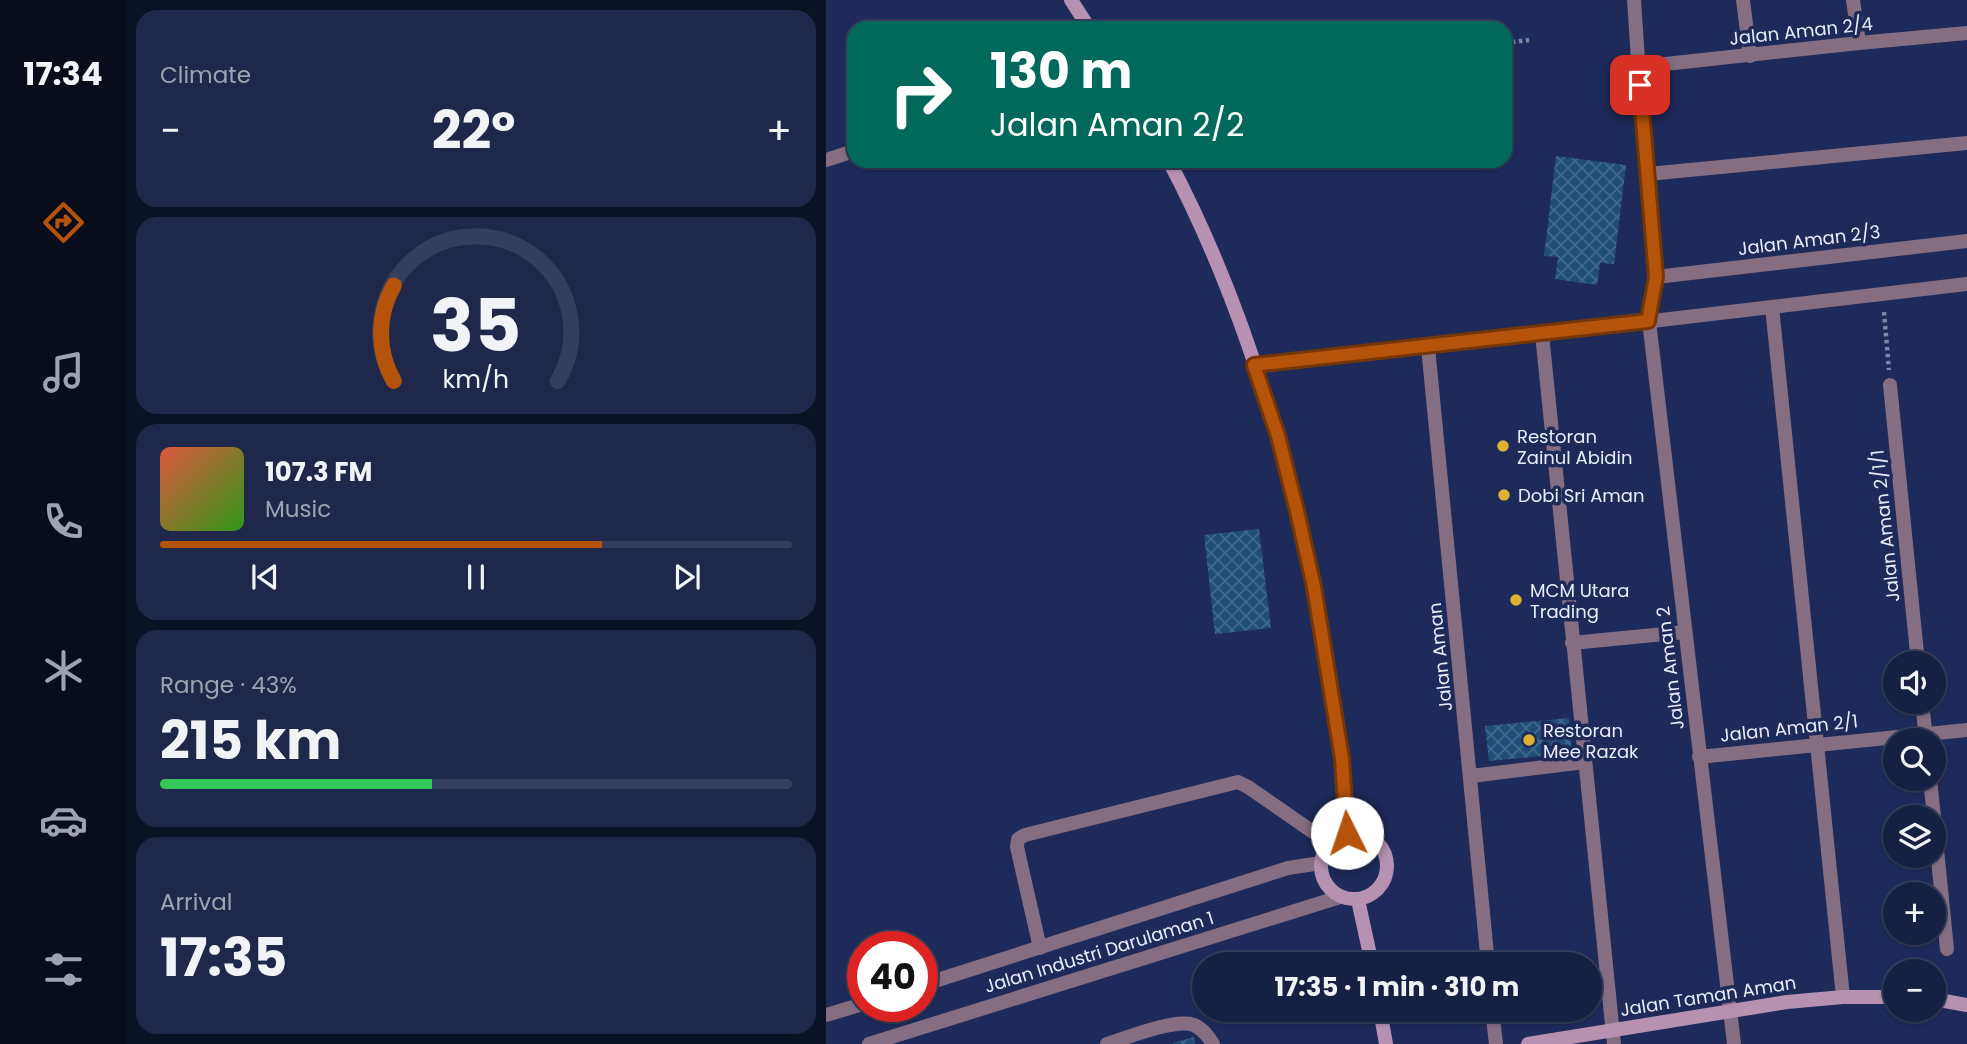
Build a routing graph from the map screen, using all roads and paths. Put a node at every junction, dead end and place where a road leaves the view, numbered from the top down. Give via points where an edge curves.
1 (1071, 0) edge
2 (1634, 0) edge
3 (1743, 0) edge
4 (1853, 0) edge
5 (1084, 21) edge
6 (1967, 33) edge
7 (1529, 40) dead end
8 (1512, 42) edge
9 (1860, 43) junction
10 (1750, 56) junction
11 (1638, 67) junction
12 (1967, 143) edge
13 (847, 154) edge
14 (826, 160) edge
15 (1173, 168) edge
16 (1648, 174) junction
17 (1967, 240) edge
18 (1656, 277) junction
19 (1967, 284) edge
20 (1882, 294) junction
21 (1772, 307) junction
22 (1648, 321) junction
23 (1542, 334) junction
24 (1428, 346) junction
25 (1254, 365) junction
26 (1890, 385) joint
27 (1685, 632) junction
28 (1572, 643) junction
29 (1917, 651) edge
30 (1967, 730) edge
31 (1946, 734) edge
32 (1883, 740) edge
33 (1818, 745) junction
34 (1699, 757) junction
35 (1585, 762) junction
36 (1471, 776) junction
37 (1347, 833) junction
38 (1329, 844) junction
39 (1321, 863) junction
40 (1939, 868) edge
41 (1340, 897) junction
42 (1358, 900) junction
43 (1041, 948) junction
44 (1947, 949) dead end
45 (1369, 952) edge
46 (1487, 952) edge
47 (938, 980) edge
48 (1843, 997) junction
49 (1883, 998) edge
50 (1946, 1001) edge
51 (1967, 1005) edge
52 (847, 1009) edge
53 (1729, 1010) junction
54 (826, 1015) edge
55 (1382, 1022) edge
56 (1493, 1022) edge
57 (1613, 1037) edge
58 (869, 1044) edge
59 (1107, 1044) edge
60 (1213, 1044) edge
61 (1386, 1044) edge
62 (1496, 1044) edge
63 (1528, 1044) edge
64 (1734, 1044) edge

1 - 5 street
2 - 11 street, Jalan Aman 2
3 - 10 street
4 - 9 street
6 - 9 street, Jalan Aman 2/4
7 - 8 path
9 - 10 street, Jalan Aman 2/4
10 - 11 street, Jalan Aman 2/4
11 - 16 street, Jalan Aman 2
12 - 16 street
13 - 14 street
15 - 25 street via 1217,264
16 - 18 street, Jalan Aman 2
17 - 18 street, Jalan Aman 2/3
18 - 22 street, Jalan Aman 2
19 - 20 street
20 - 21 street
20 - 26 path
21 - 22 street
21 - 33 street
22 - 23 street
22 - 27 street, Jalan Aman 2
23 - 24 street
23 - 28 street
24 - 25 street
24 - 36 street, Jalan Aman
25 - 37 street via 1278,436 1314,587 1342,759
26 - 29 street, Jalan Aman 2/1/1
27 - 28 street
27 - 34 street, Jalan Aman 2
28 - 35 street
30 - 31 street, Jalan Aman 2/1
32 - 33 street, Jalan Aman 2/1
33 - 34 street, Jalan Aman 2/1
33 - 48 street
34 - 53 street, Jalan Aman 2
35 - 36 street
35 - 57 street
36 - 46 street, Jalan Aman
37 - 38 street
37 - 42 street via 1358,832 1377,841 1387,860 1384,881 1369,897
38 - 39 street
38 - 43 street via 1238,782 1026,835 1018,838 1017,847
39 - 41 street via 1325,883
39 - 43 street, Jalan Industri Darulaman 1 via 1289,868
40 - 44 street
41 - 42 street
41 - 58 street, Jalan Industri Darulaman 1
42 - 45 street
43 - 47 street, Jalan Industri Darulaman 1
48 - 49 street, Jalan Taman Aman
48 - 53 street, Jalan Taman Aman
50 - 51 street
52 - 54 street
53 - 57 street, Jalan Taman Aman
53 - 64 street, Jalan Aman 2
55 - 61 street
56 - 62 street
57 - 63 street, Jalan Taman Aman
59 - 60 street via 1177,1023 1192,1024

